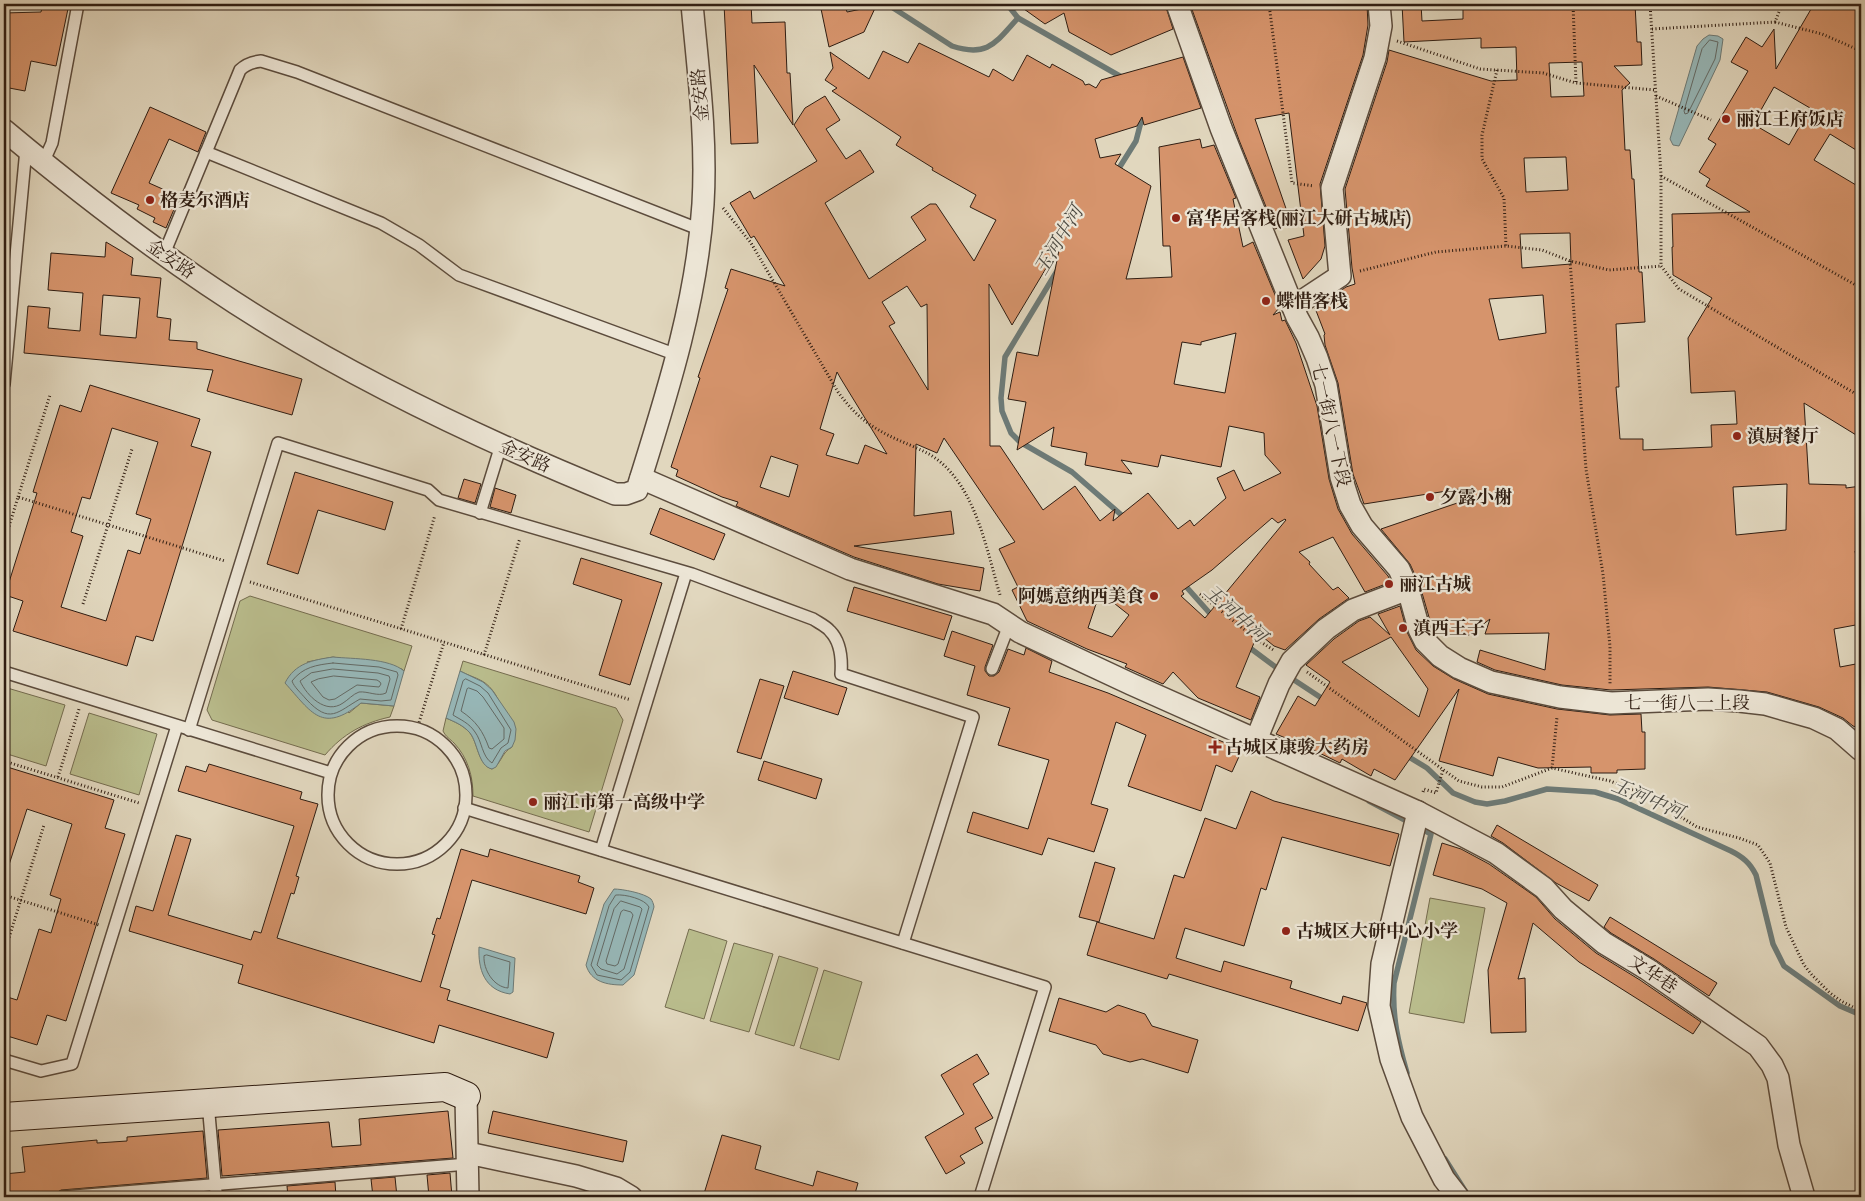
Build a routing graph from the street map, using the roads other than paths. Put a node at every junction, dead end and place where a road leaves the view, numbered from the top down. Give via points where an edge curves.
1 (78, 4) edge
2 (692, 4) edge
3 (1177, 4) edge
4 (1379, 4) edge
5 (4, 130) edge
6 (26, 149) junction
7 (206, 152) junction
8 (43, 163) junction
9 (701, 230) junction
10 (164, 254) junction
11 (1293, 307) junction
12 (677, 355) junction
13 (4, 384) edge
14 (501, 445) junction
15 (641, 478) junction
16 (480, 513) junction
17 (686, 573) junction
18 (1408, 589) junction
19 (1009, 625) junction
20 (992, 669) dead end
21 (4, 672) edge
22 (1560, 697) joint
23 (177, 726) junction
24 (189, 730) junction
25 (1256, 740) junction
26 (1861, 750) edge
27 (331, 773) junction
28 (464, 808) junction
29 (1418, 812) junction
30 (601, 850) junction
31 (903, 943) junction
32 (4, 1060) edge
33 (466, 1096) joint
34 (208, 1103) junction
35 (4, 1117) edge
36 (468, 1159) junction
37 (215, 1184) junction
38 (62, 1197) edge
39 (220, 1197) edge
40 (468, 1197) edge
41 (631, 1197) edge
42 (980, 1197) edge
43 (1458, 1197) edge
44 (1804, 1197) edge

1 - 8 lane via 52,143
2 - 9 street, 金安路 via 704,140
3 - 11 street, 七一街八一下段 via 1221,128
4 - 11 street via 1381,26 1375,58 1332,188 1340,276
5 - 6 street, 金安路
6 - 8 street, 金安路
6 - 13 lane
7 - 9 lane via 240,70 261,61 297,72
7 - 10 lane
7 - 12 lane via 381,223 459,274
8 - 10 street, 金安路
9 - 12 street, 金安路 via 688,312
10 - 14 street, 金安路 via 272,326 324,356
11 - 18 street, 七一街八一下段 via 1326,385 1341,477 1350,505 1362,526 1399,569
12 - 15 street, 金安路
14 - 15 street, 金安路 via 615,494 637,490
14 - 16 lane
15 - 19 street, 文华巷 via 850,568 993,614
16 - 17 lane
16 - 24 lane via 439,500 428,490 278,443
17 - 30 lane
17 - 31 lane via 813,619 831,631 840,652 841,674 974,717
18 - 22 street, 七一街八一下段 via 1419,629 1425,641 1440,656 1491,682
18 - 25 street via 1353,610 1326,629 1292,662
19 - 20 lane
19 - 25 street, 文华巷
21 - 23 lane
22 - 26 street, 七一街八一上段 via 1611,703 1708,700 1765,704 1814,718 1837,729
23 - 24 lane
23 - 32 lane via 72,1064 41,1071
24 - 27 lane
25 - 29 street, 文华巷
27 - 28 lane via 340,755 364,734 394,726 417,730 437,740 458,763 465,785
27 - 28 lane via 328,799 340,833 357,851 380,862 407,863 432,854 452,836
28 - 30 lane
29 - 43 street via 1382,964 1379,1006 1391,1059 1412,1117 1444,1180
29 - 44 street, 文华巷 via 1513,864 1604,943 1647,968 1758,1046 1778,1078 1789,1145
30 - 31 lane
31 - 42 lane via 1045,987
33 - 34 street via 445,1086
33 - 36 street
34 - 35 street
34 - 37 lane
36 - 37 lane
36 - 40 street
36 - 41 street via 576,1176 616,1188
37 - 38 lane
37 - 39 lane

